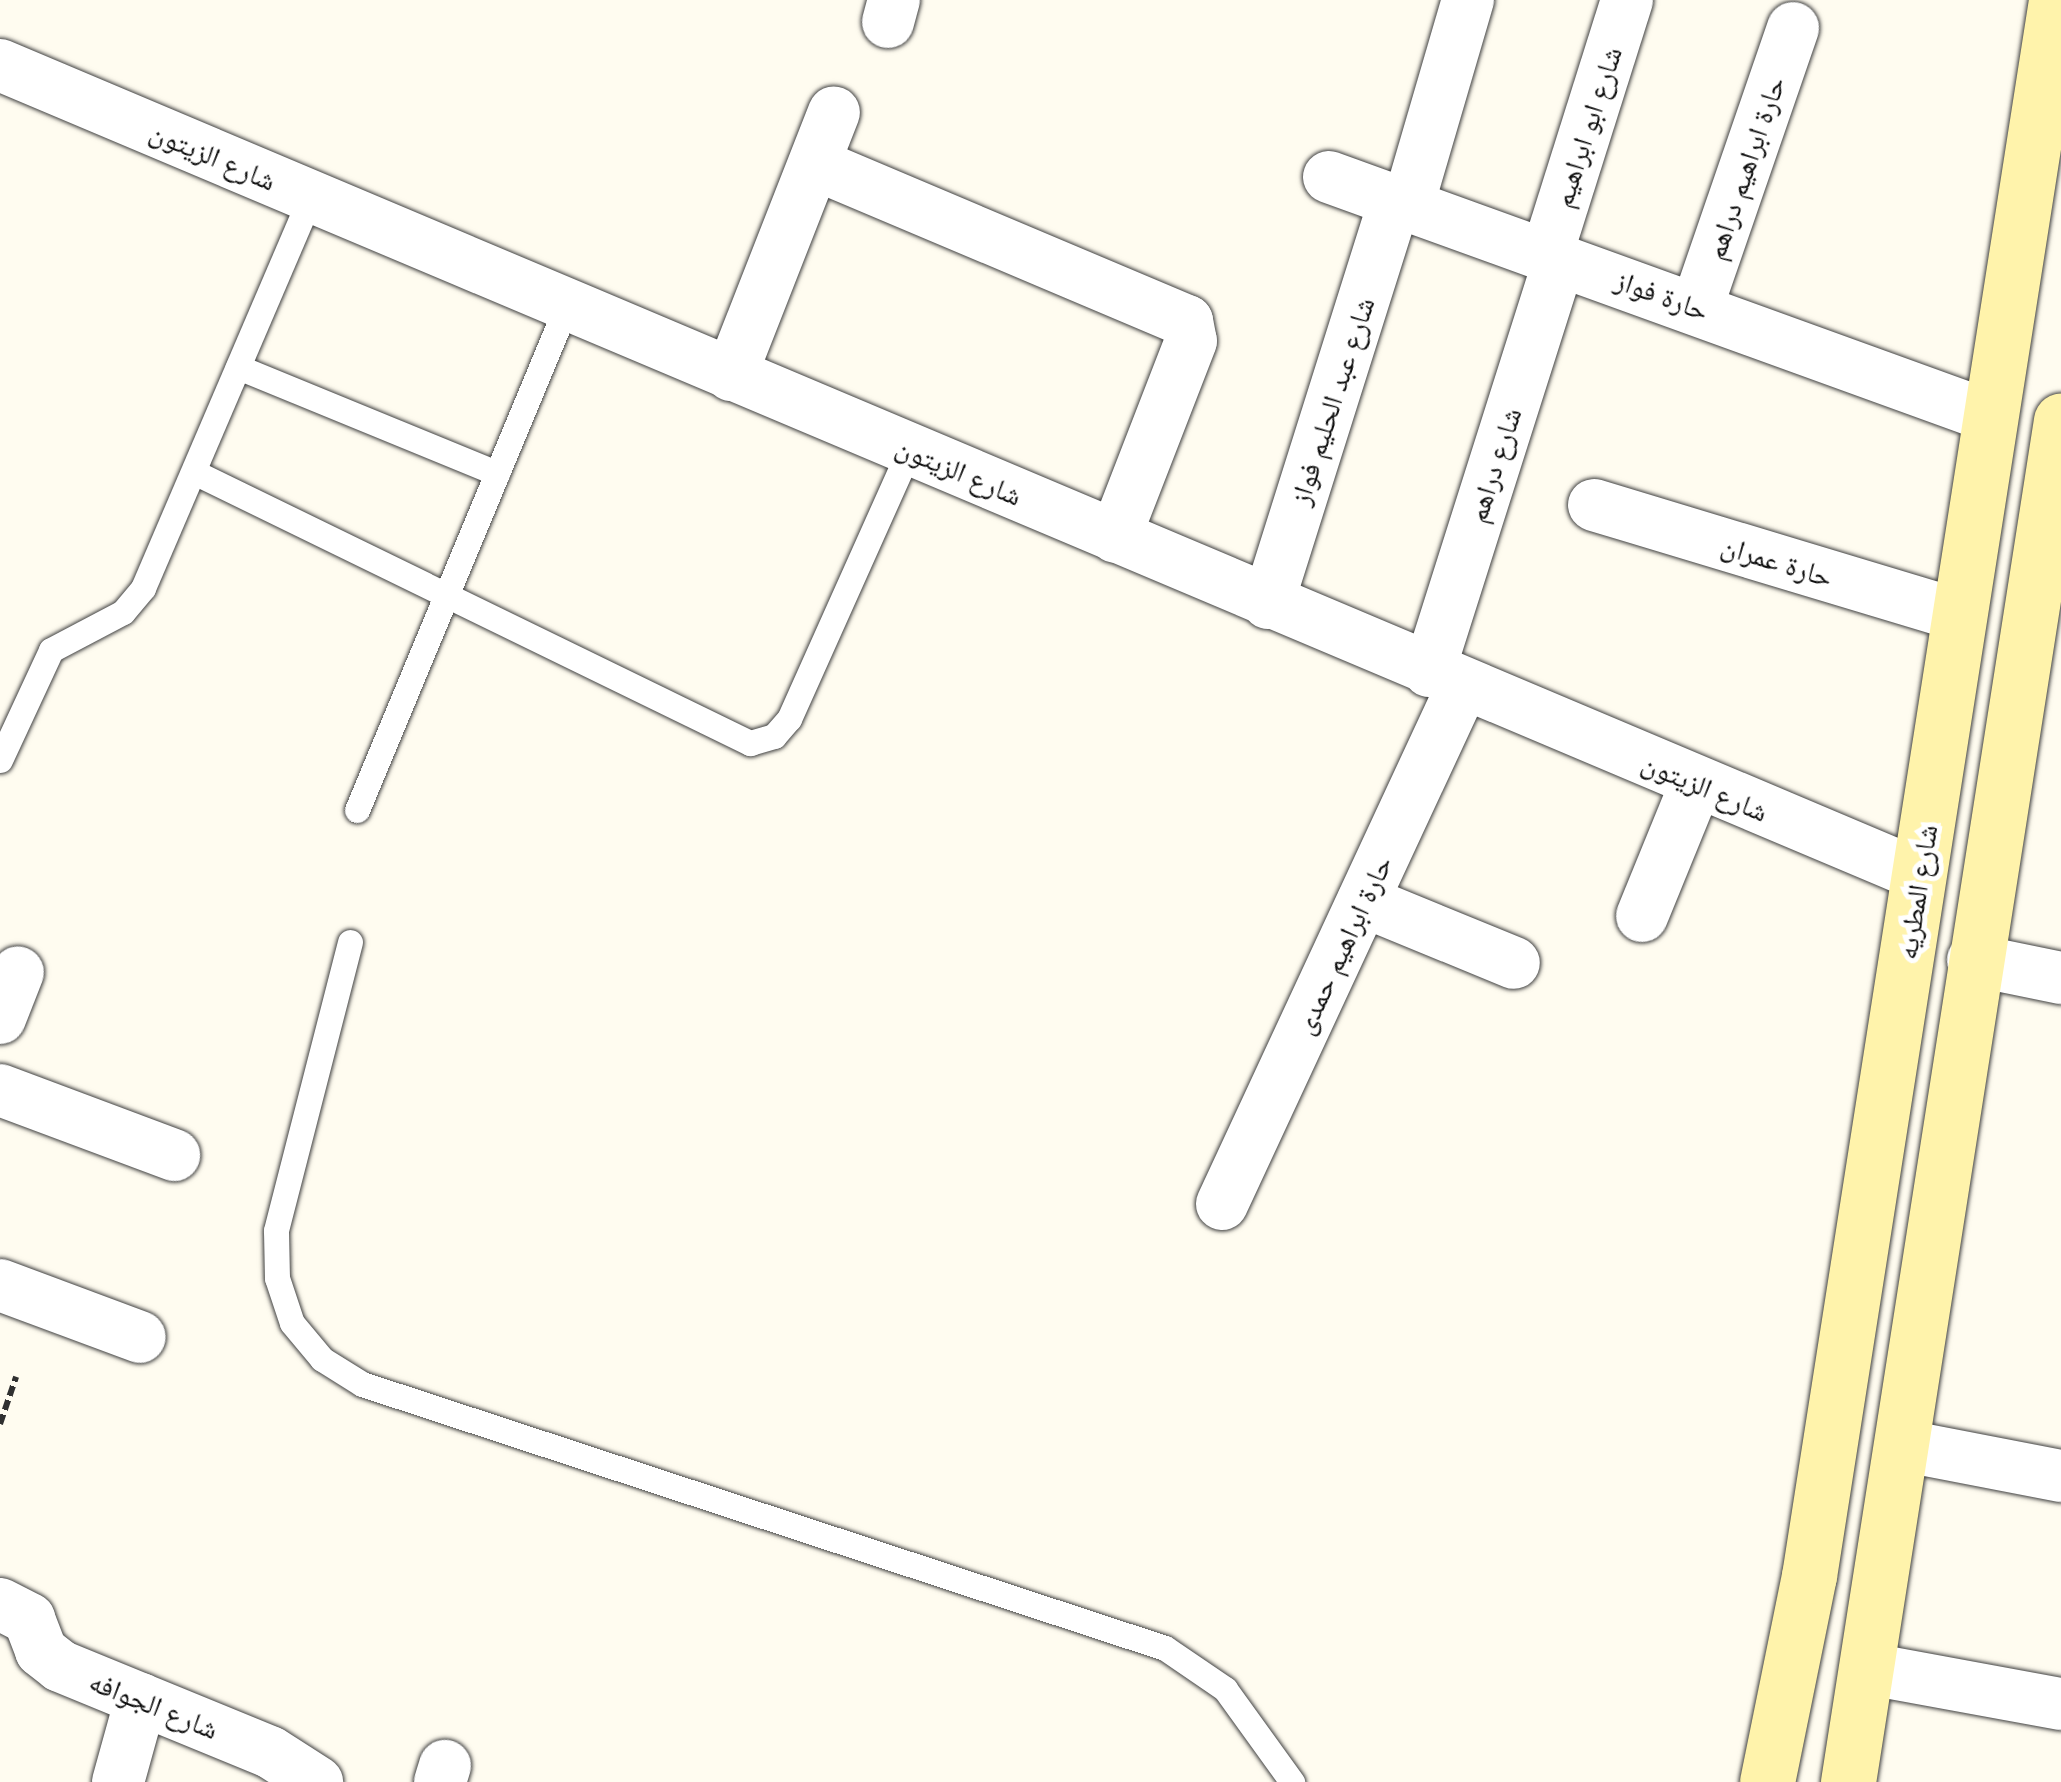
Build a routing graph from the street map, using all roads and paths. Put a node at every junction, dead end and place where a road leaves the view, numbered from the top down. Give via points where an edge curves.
1 (1468, 0) edge
2 (1627, 0) edge
3 (2056, 0) edge
4 (1792, 28) dead end
5 (0, 65) edge
6 (834, 112) dead end
7 (814, 164) junction
8 (1329, 178) dead end
9 (310, 198) junction
10 (1402, 202) junction
11 (1553, 256) junction
12 (566, 305) junction
13 (1697, 307) junction
14 (238, 367) junction
15 (731, 375) junction
16 (1992, 418) junction
17 (2060, 433) edge
18 (910, 449) junction
19 (194, 472) junction
20 (497, 473) junction
21 (1594, 505) dead end
22 (1115, 537) junction
23 (446, 597) junction
24 (1268, 603) junction
25 (1960, 616) junction
26 (1446, 678) junction
27 (0, 760) edge
28 (1696, 784) junction
29 (356, 810) dead end
30 (1920, 875) junction
31 (1363, 901) junction
32 (1642, 916) dead end
33 (350, 942) dead end
34 (1973, 960) junction
35 (1514, 963) dead end
36 (2061, 978) edge
37 (0, 1090) edge
38 (174, 1155) dead end
39 (1222, 1204) dead end
40 (0, 1285) edge
41 (140, 1336) dead end
42 (16, 1378) dead end
43 (0, 1424) edge
44 (1906, 1446) junction
45 (2061, 1476) edge
46 (5, 1606) edge
47 (1870, 1670) junction
48 (141, 1700) junction
49 (2061, 1704) edge
50 (291, 1774) edge
51 (118, 1782) edge
52 (1292, 1782) edge
53 (1767, 1782) edge
54 (1848, 1782) edge

1 - 10 street, شارع عبد الحليم فواز
2 - 11 street, شارع ابو ابراهيم
3 - 16 main road, شارع المطريه
4 - 13 street, حارة ابراهيم دراهم
5 - 9 street, شارع الزيتون
6 - 7 street
7 - 15 street
7 - 22 street via 1186,321 1191,341
8 - 10 street, حارة فواز
9 - 12 street, شارع الزيتون
9 - 14 lane
10 - 11 street, حارة فواز
10 - 24 street, شارع عبد الحليم فواز
11 - 13 street, حارة فواز
11 - 26 street, شارع دراهم
12 - 15 street, شارع الزيتون
12 - 20 lane
13 - 16 street, حارة فواز
14 - 19 lane
14 - 20 lane
15 - 18 street, شارع الزيتون
16 - 25 main road, شارع المطريه
17 - 34 main road
18 - 22 street, شارع الزيتون
18 - 23 lane via 789,720 774,736 750,743 717,732
19 - 23 lane
19 - 27 lane via 143,588 123,612 50,650
20 - 23 lane
21 - 25 street, حارة عمران
22 - 24 street, شارع الزيتون
23 - 29 lane
24 - 26 street, شارع الزيتون
25 - 30 main road, شارع المطريه
26 - 28 street, شارع الزيتون
26 - 31 street, حارة ابراهيم حمدى
28 - 30 street, شارع الزيتون
28 - 32 street
30 - 53 main road, شارع المطريه via 1809,1576
31 - 35 street
31 - 39 street, حارة ابراهيم حمدى
33 - 52 lane via 276,1231 277,1278 287,1308 322,1359 362,1384 1165,1648 1225,1689
34 - 36 street
34 - 44 main road
37 - 38 street
40 - 41 street
42 - 43 path
44 - 45 street
44 - 47 main road
46 - 48 street, شارع الجوافه via 29,1619 42,1651 60,1666
47 - 49 street
47 - 54 main road
48 - 50 street, شارع الجوافه
48 - 51 street

